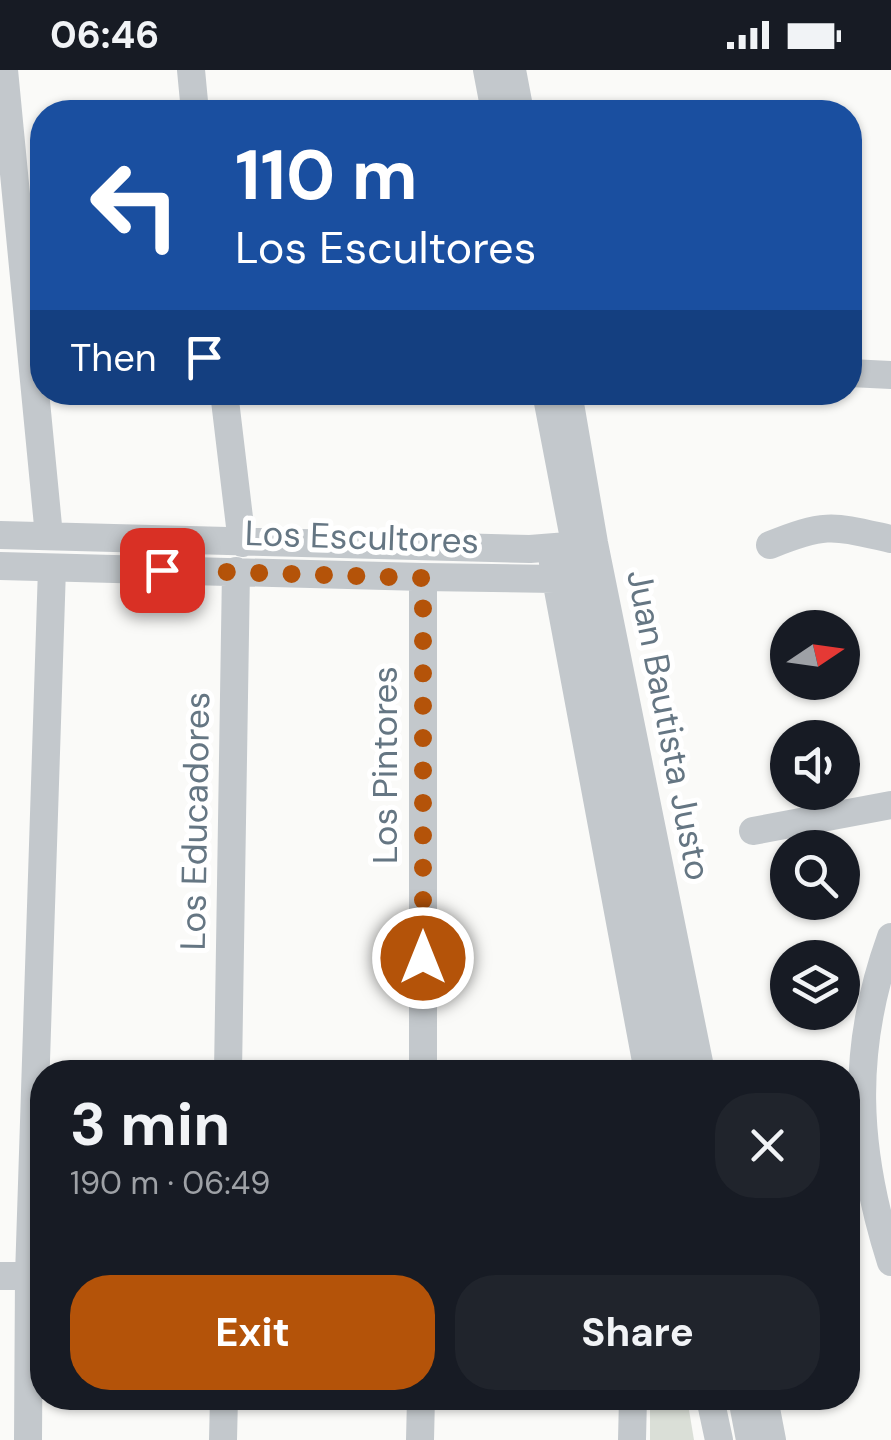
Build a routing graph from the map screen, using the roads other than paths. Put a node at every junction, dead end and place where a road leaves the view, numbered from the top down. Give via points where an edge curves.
1 (4, 70) edge
2 (191, 70) edge
3 (487, 70) edge
4 (512, 70) edge
5 (194, 100) edge
6 (493, 100) edge
7 (518, 100) edge
8 (10, 235) edge
9 (30, 266) edge
10 (862, 374) edge
11 (891, 375) edge
12 (41, 405) edge
13 (226, 405) edge
14 (548, 405) edge
15 (568, 405) edge
16 (0, 535) edge
17 (49, 536) junction
18 (891, 539) edge
19 (242, 542) junction
20 (770, 545) dead end
21 (573, 546) junction
22 (0, 566) edge
23 (52, 568) junction
24 (236, 571) junction
25 (579, 577) junction
26 (423, 578) junction
27 (891, 805) edge
28 (753, 830) dead end
29 (891, 937) edge
30 (41, 1060) edge
31 (228, 1060) edge
32 (423, 1060) edge
33 (646, 1060) edge
34 (674, 1060) edge
35 (697, 1060) edge
36 (890, 1254) edge
37 (0, 1276) edge
38 (30, 1276) edge
39 (30, 1399) edge
40 (224, 1410) edge
41 (421, 1410) edge
42 (633, 1410) edge
43 (713, 1410) edge
44 (744, 1410) edge
45 (766, 1410) edge
46 (28, 1440) edge
47 (224, 1440) edge
48 (420, 1440) edge
49 (632, 1440) edge
50 (719, 1440) edge
51 (750, 1440) edge
52 (772, 1440) edge

1 - 8 street
2 - 5 street
3 - 6 street
4 - 7 street
8 - 9 street
10 - 11 street
12 - 17 street
13 - 19 street
14 - 21 street, Juan Bautista Justo
15 - 21 street, Juan Bautista Justo
16 - 17 street, Los Escultores
17 - 19 street, Los Escultores
18 - 20 street via 830,526
19 - 21 street, Los Escultores
21 - 25 street
21 - 25 street, Juan Bautista Justo
22 - 23 street, Los Escultores
23 - 24 street, Los Escultores
23 - 30 street
24 - 26 street, Los Escultores
24 - 31 street, Los Educadores
25 - 26 street, Los Escultores
25 - 33 street, Juan Bautista Justo
25 - 34 street, Juan Bautista Justo
25 - 35 street, Juan Bautista Justo
26 - 32 street, Los Pintores
27 - 28 street
29 - 36 street via 866,1026 860,1104
37 - 38 street
39 - 46 street
40 - 47 street
41 - 48 street
42 - 49 street
43 - 50 street
44 - 51 street
45 - 52 street

